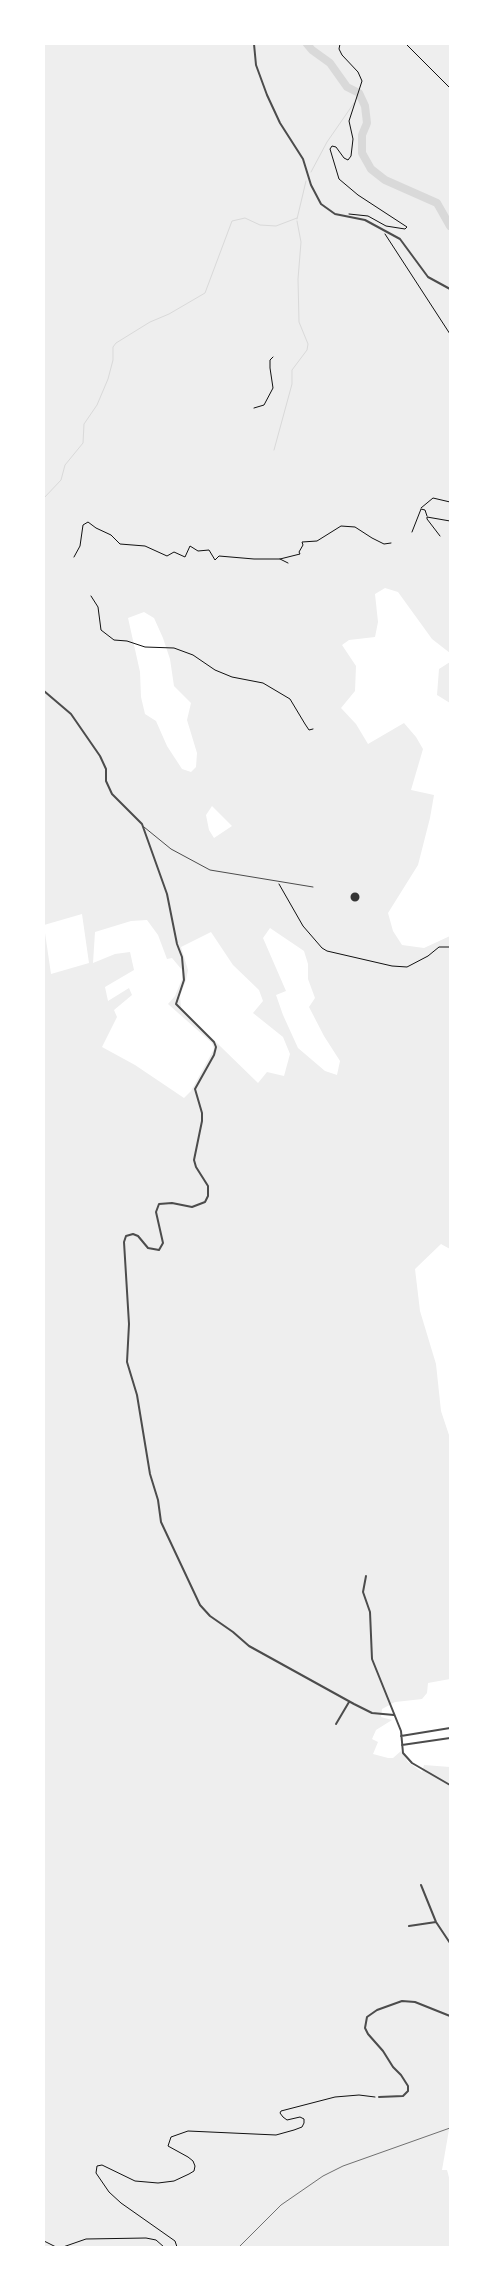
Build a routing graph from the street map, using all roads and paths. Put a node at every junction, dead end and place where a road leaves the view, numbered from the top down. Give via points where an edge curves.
1 (254, 44) edge
2 (340, 44) edge
3 (406, 44) edge
4 (450, 88) edge
5 (345, 213) dead end
6 (382, 230) junction
7 (450, 289) edge
8 (450, 334) edge
9 (273, 357) dead end
10 (254, 408) dead end
11 (450, 502) edge
12 (421, 509) junction
13 (427, 517) junction
14 (450, 521) edge
15 (412, 532) dead end
16 (440, 536) dead end
17 (391, 543) dead end
18 (74, 556) dead end
19 (280, 559) junction
20 (288, 564) dead end
21 (91, 596) dead end
22 (44, 691) edge
23 (313, 729) dead end
24 (142, 824) junction
25 (277, 881) junction
26 (314, 887) dead end
27 (450, 947) edge
28 (366, 1576) dead end
29 (349, 1702) junction
30 (394, 1716) junction
31 (336, 1724) dead end
32 (450, 1728) edge
33 (401, 1736) junction
34 (450, 1738) edge
35 (402, 1745) junction
36 (450, 1785) edge
37 (421, 1885) dead end
38 (436, 1922) junction
39 (409, 1926) dead end
40 (450, 1943) edge
41 (450, 2016) edge
42 (379, 2098) joint
43 (44, 2241) edge
44 (164, 2247) edge
45 (177, 2247) edge

1 - 6 street via 256,65 268,95 280,123 303,159 321,204 335,214 365,220
2 - 5 path via 342,55 362,81 349,121 353,139 351,156 348,160 336,147 330,149 339,179 407,227 405,230 386,226 368,216
3 - 4 path
6 - 7 street via 400,239 428,277
6 - 8 path
9 - 10 path via 270,368 273,388 264,404
11 - 12 path via 433,498
12 - 13 path via 425,510
12 - 15 path
13 - 14 path
13 - 16 path
17 - 19 path via 384,544 355,527 340,526 317,541 302,542 300,554
18 - 19 path via 80,546 83,525 88,522 111,534 115,542 145,546 167,556 174,552 185,557 190,546 198,551 210,551 215,560 218,556
19 - 20 path
21 - 23 path via 98,607 101,630 114,640 145,647 174,648 232,678 263,683 290,698 305,724
22 - 24 street via 71,714 100,756 112,794
24 - 25 lane via 170,849 210,870
24 - 29 street via 167,894 182,957 184,980 176,1004 214,1042 216,1048 195,1089 202,1121 194,1160 208,1186 208,1196 205,1202 192,1207 159,1204 156,1212 163,1243 159,1250 148,1248 132,1234 126,1236 124,1242 130,1324 127,1362 138,1395 159,1514 205,1611 248,1646
25 - 26 lane
25 - 27 path via 303,926 327,951 407,967 439,947
28 - 30 street via 363,1592 370,1612 372,1660
29 - 30 street via 372,1712
29 - 31 street
30 - 33 street
32 - 33 street
33 - 35 street
34 - 35 street
35 - 36 street via 412,1763
37 - 38 street
38 - 39 street
38 - 40 street
41 - 42 street via 415,2002 402,2001 367,2017 365,2028 368,2034 408,2086 403,2096
42 - 45 path via 359,2095 335,2097 281,2111 287,2120 300,2117 304,2123 302,2127 276,2135 188,2131 171,2137 168,2146 193,2161 195,2166 189,2174 174,2180 158,2183 135,2181 102,2165 97,2166 96,2173 109,2192 175,2241
43 - 44 path via 63,2247 86,2239 146,2238 156,2240

